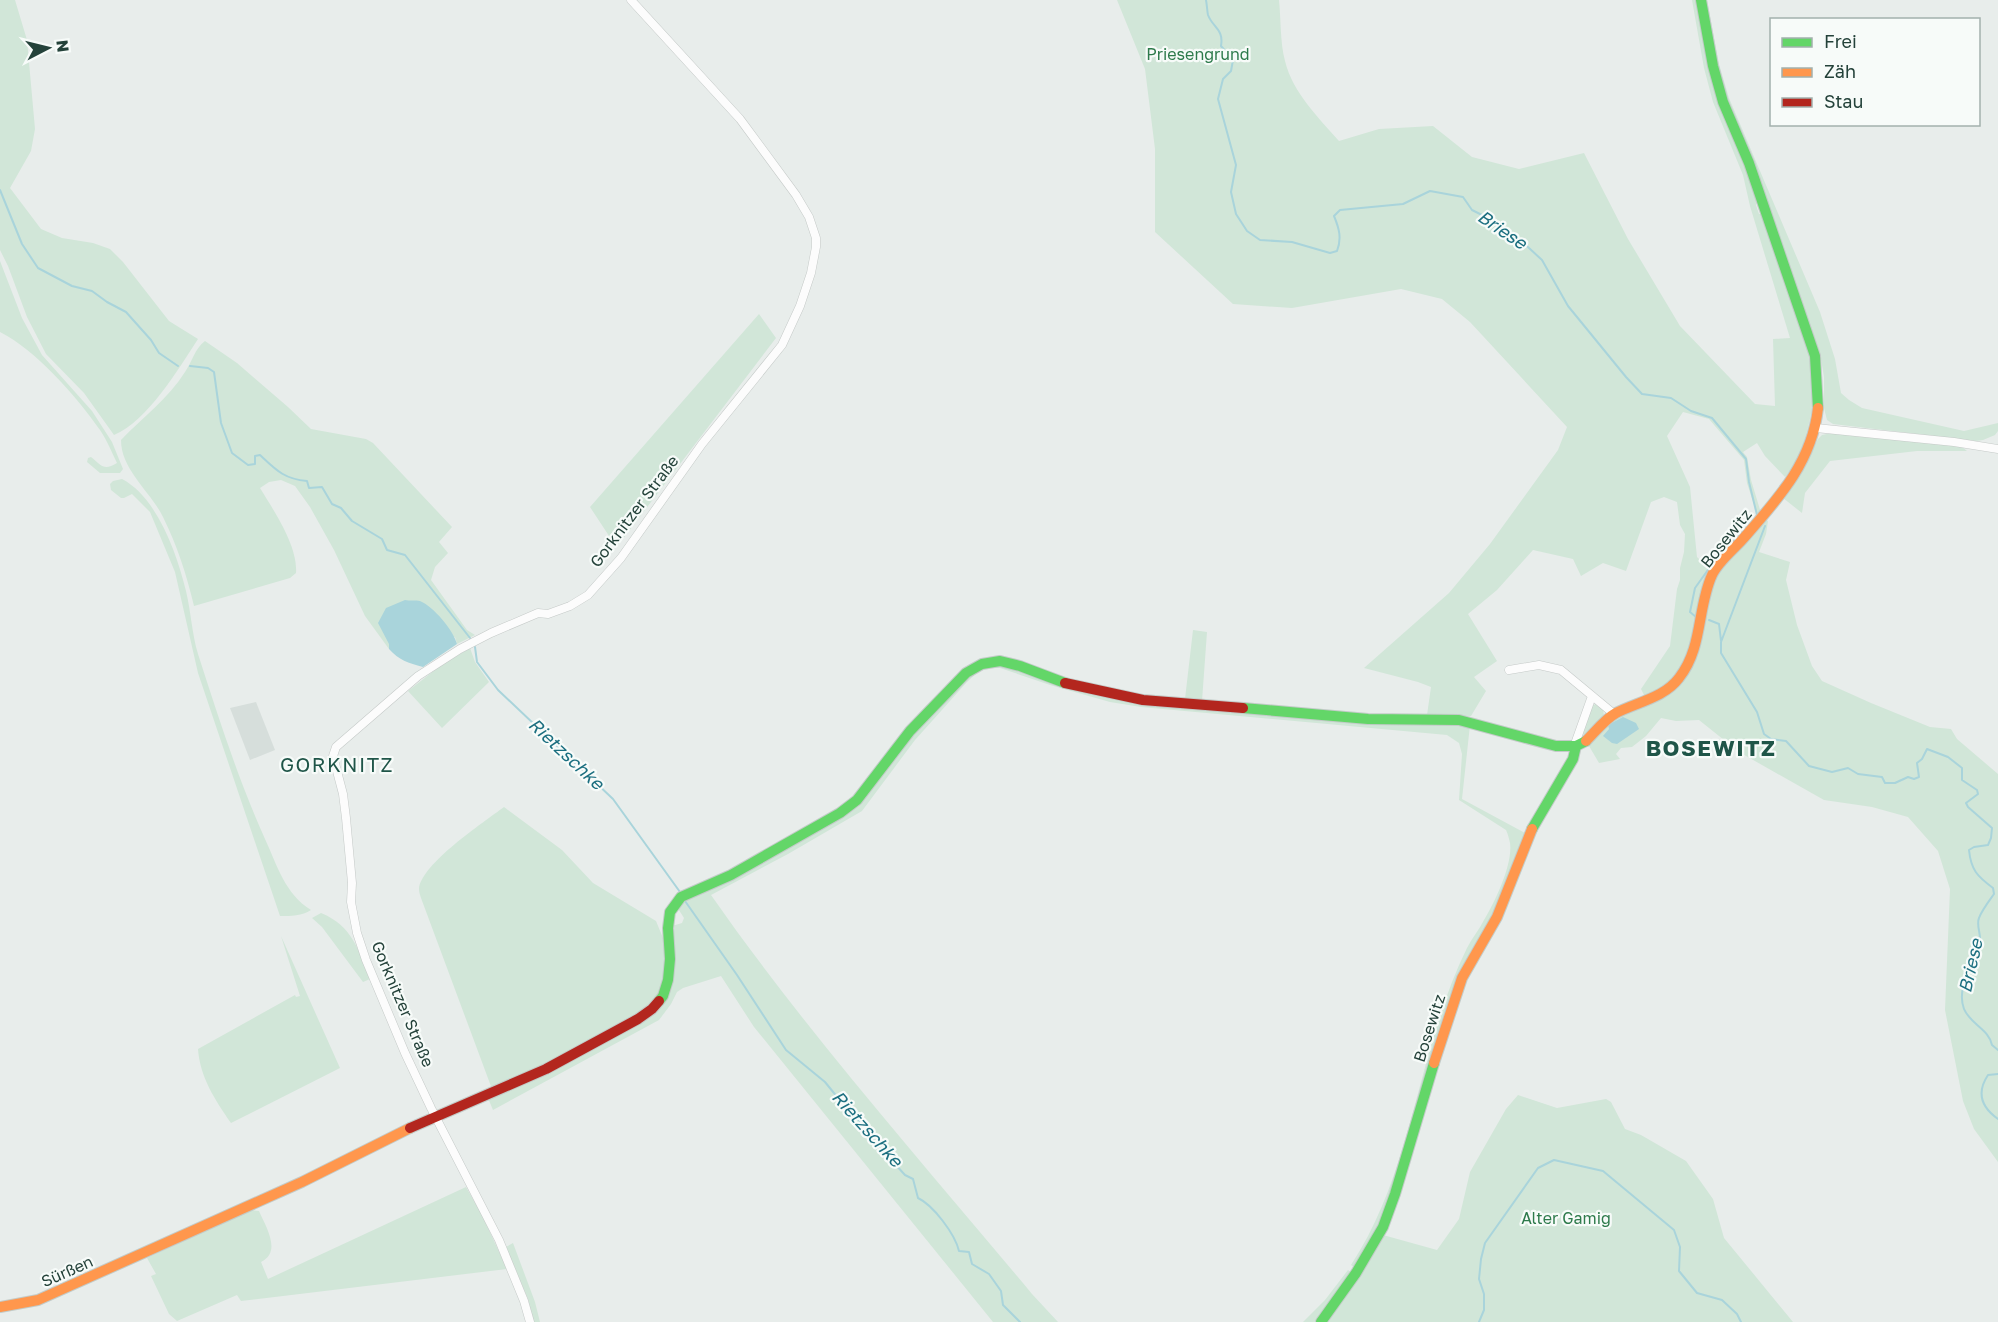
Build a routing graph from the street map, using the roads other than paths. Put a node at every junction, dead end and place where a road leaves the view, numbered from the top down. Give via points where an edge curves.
1 (632, 0) edge
2 (1701, 0) edge
3 (1816, 428) junction
4 (1998, 449) edge
5 (1509, 670) dead end
6 (1592, 696) junction
7 (1614, 714) junction
8 (1576, 746) junction
9 (435, 1116) junction
10 (0, 1308) edge
11 (530, 1322) edge
12 (1321, 1322) edge

1 - 9 street, Gorknitzer Straße via 740,119 796,195 816,238 811,273 782,345 702,444 621,558 588,595 570,606 538,614 472,642 418,676 336,747 333,756 343,794 357,933
2 - 3 street, Bosewitz via 1723,102 1749,163 1815,357 1819,402
3 - 4 street
3 - 7 street, Bosewitz via 1788,487 1713,573 1702,603 1694,653 1679,679 1660,695
5 - 6 street via 1553,667
6 - 7 street
6 - 8 street, Bosewitz
7 - 8 street, Bosewitz
8 - 9 street via 1556,746 1459,720 1368,719 1143,700 1052,679 1011,663 992,661 976,665 910,730 857,800 731,874 681,897 670,912 668,980 663,996 652,1009 546,1069
8 - 12 street, Bosewitz via 1573,759 1529,834 1497,917 1462,978 1383,1227
9 - 10 street, Sürßen via 302,1182 38,1300
9 - 11 street, Gorknitzer Straße via 500,1240

